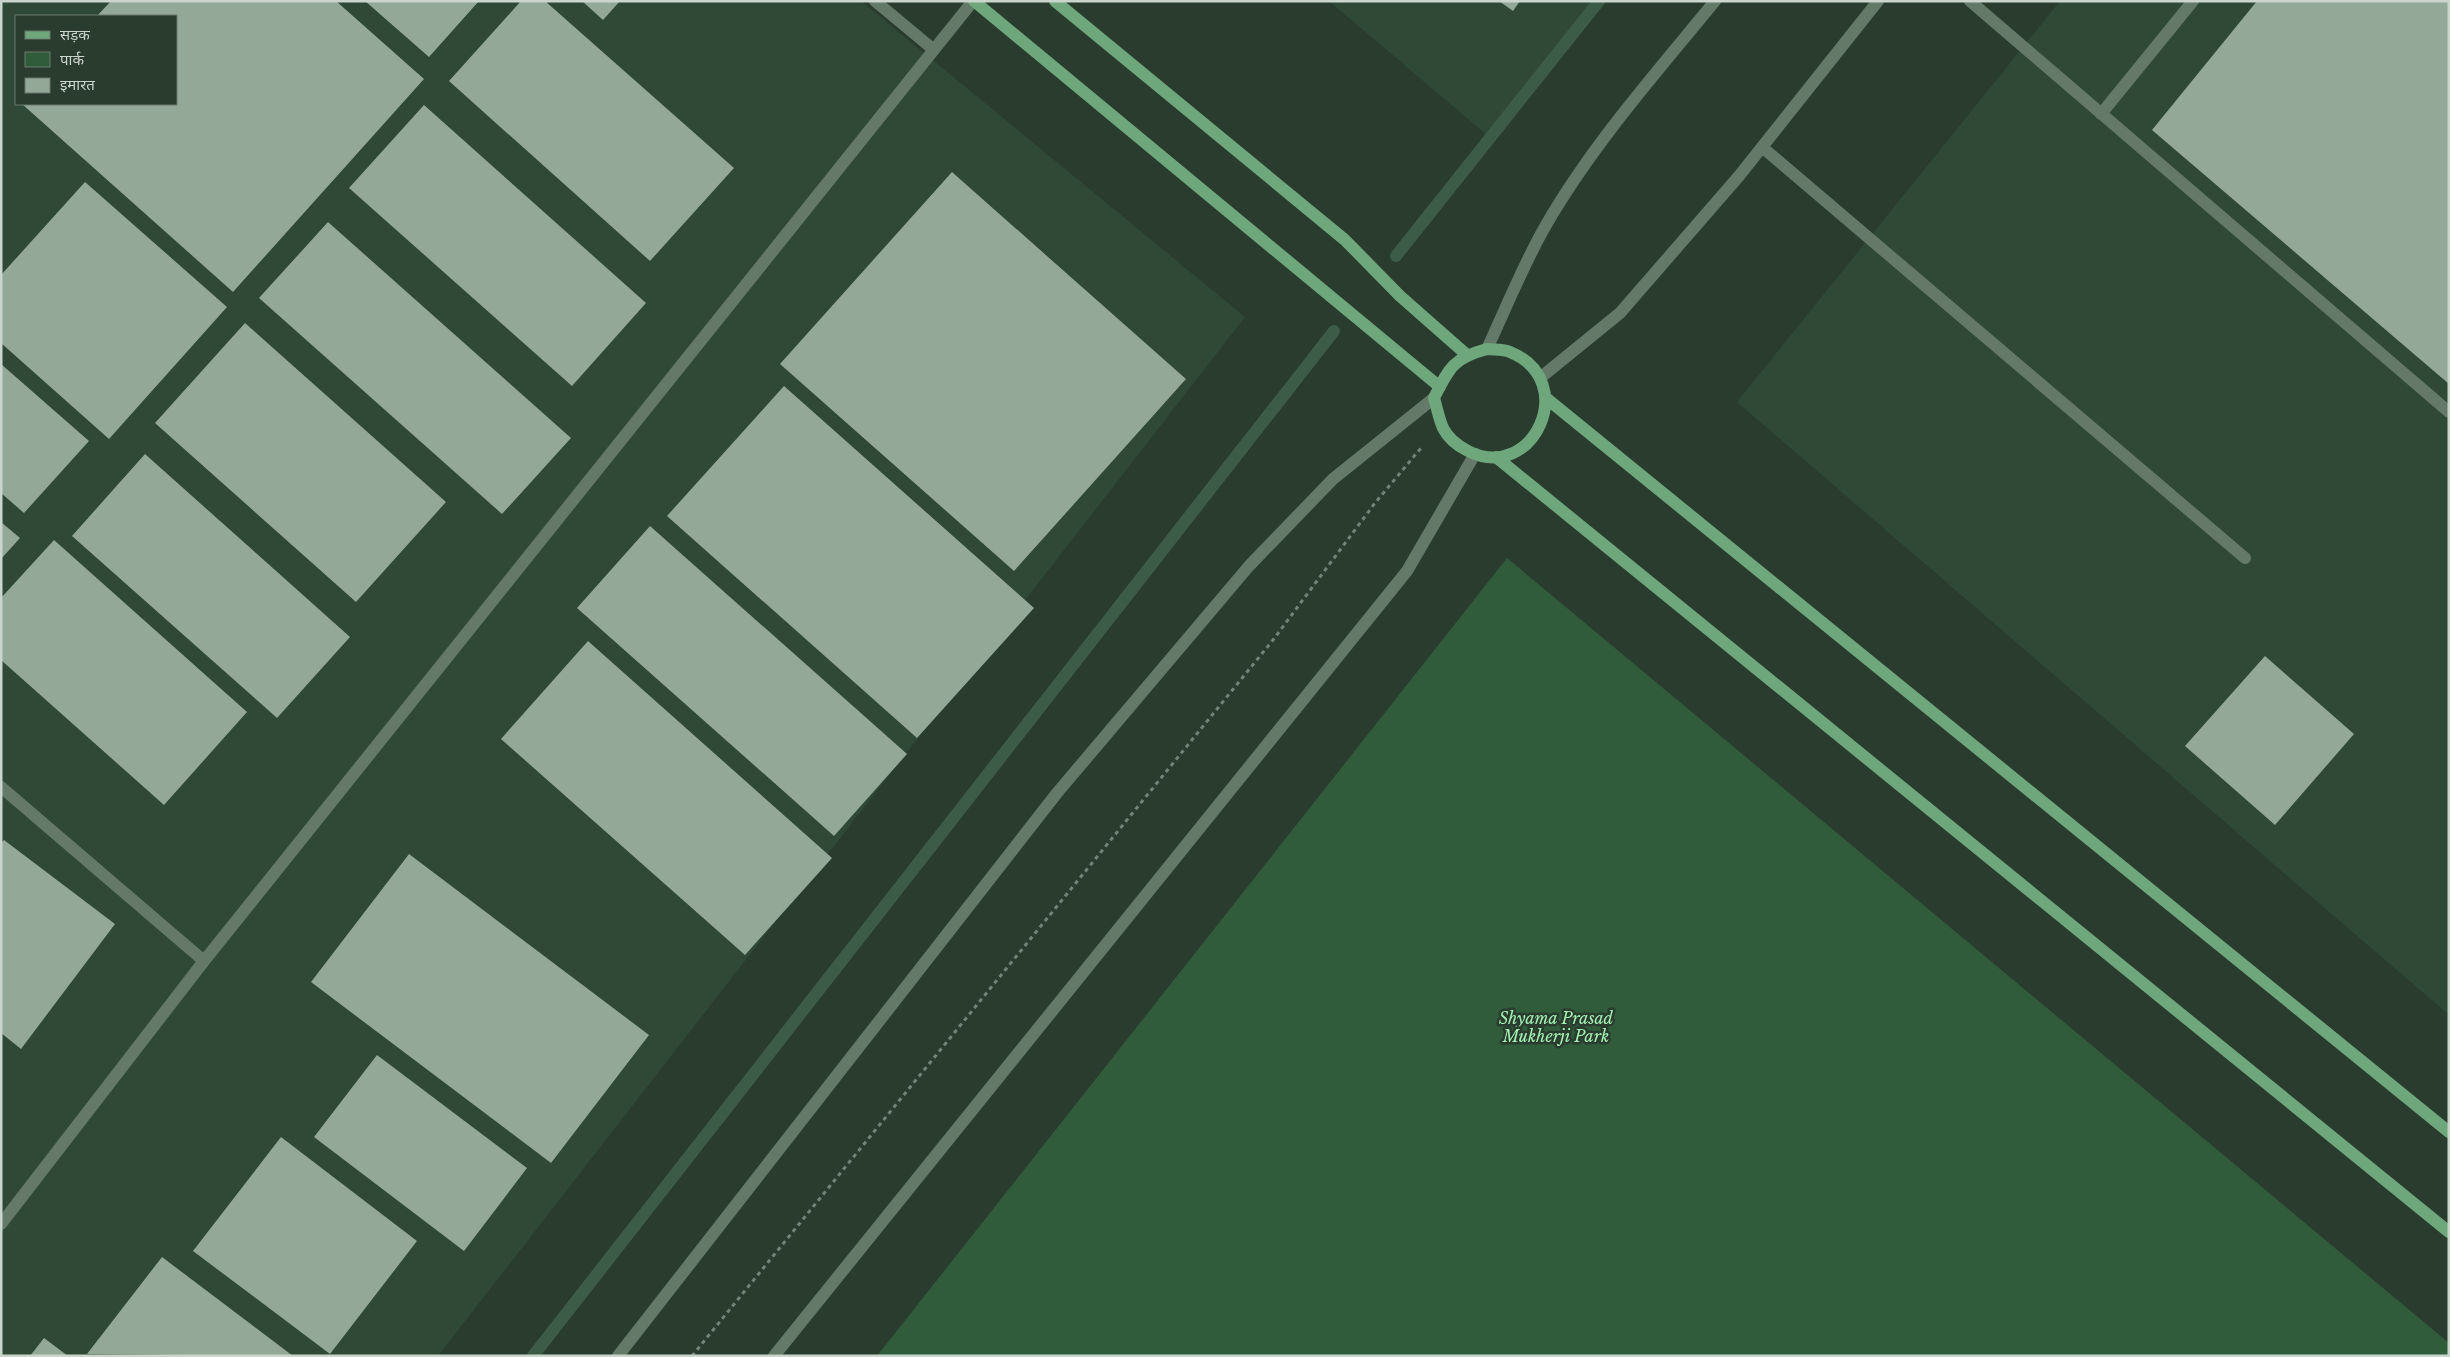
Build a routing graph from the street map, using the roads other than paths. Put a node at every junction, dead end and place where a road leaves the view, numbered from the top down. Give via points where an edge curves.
1 (875, 1) edge
2 (974, 1) edge
3 (1055, 1) edge
4 (1715, 1) edge
5 (1878, 1) edge
6 (1970, 1) edge
7 (2194, 1) edge
8 (934, 50) junction
9 (2101, 114) junction
10 (1762, 147) junction
11 (1487, 349) junction
12 (1467, 355) junction
13 (1540, 378) junction
14 (1437, 392) junction
15 (1546, 398) junction
16 (2449, 412) edge
17 (1475, 454) junction
18 (1496, 457) junction
19 (2245, 558) dead end
20 (1, 787) edge
21 (204, 961) junction
22 (2449, 1132) edge
23 (1, 1224) edge
24 (2449, 1232) edge
25 (618, 1356) edge
26 (774, 1356) edge

1 - 8 street
2 - 8 street
2 - 14 main road
3 - 12 main road via 1345,240 1400,296
4 - 11 street via 1577,176 1545,226
5 - 10 street
6 - 9 street
7 - 9 street
8 - 21 street
9 - 16 street
10 - 13 street via 1620,313
10 - 19 street
11 - 12 main road
11 - 13 main road via 1508,351 1527,362
12 - 14 main road via 1450,368
13 - 15 main road
14 - 17 main road via 1443,428 1456,445
14 - 25 street via 1333,479 1248,566 1057,793
15 - 18 main road via 1544,420 1534,438 1517,451
15 - 22 main road
17 - 18 main road
17 - 26 street via 1407,571
18 - 24 main road
20 - 21 street
21 - 23 street

